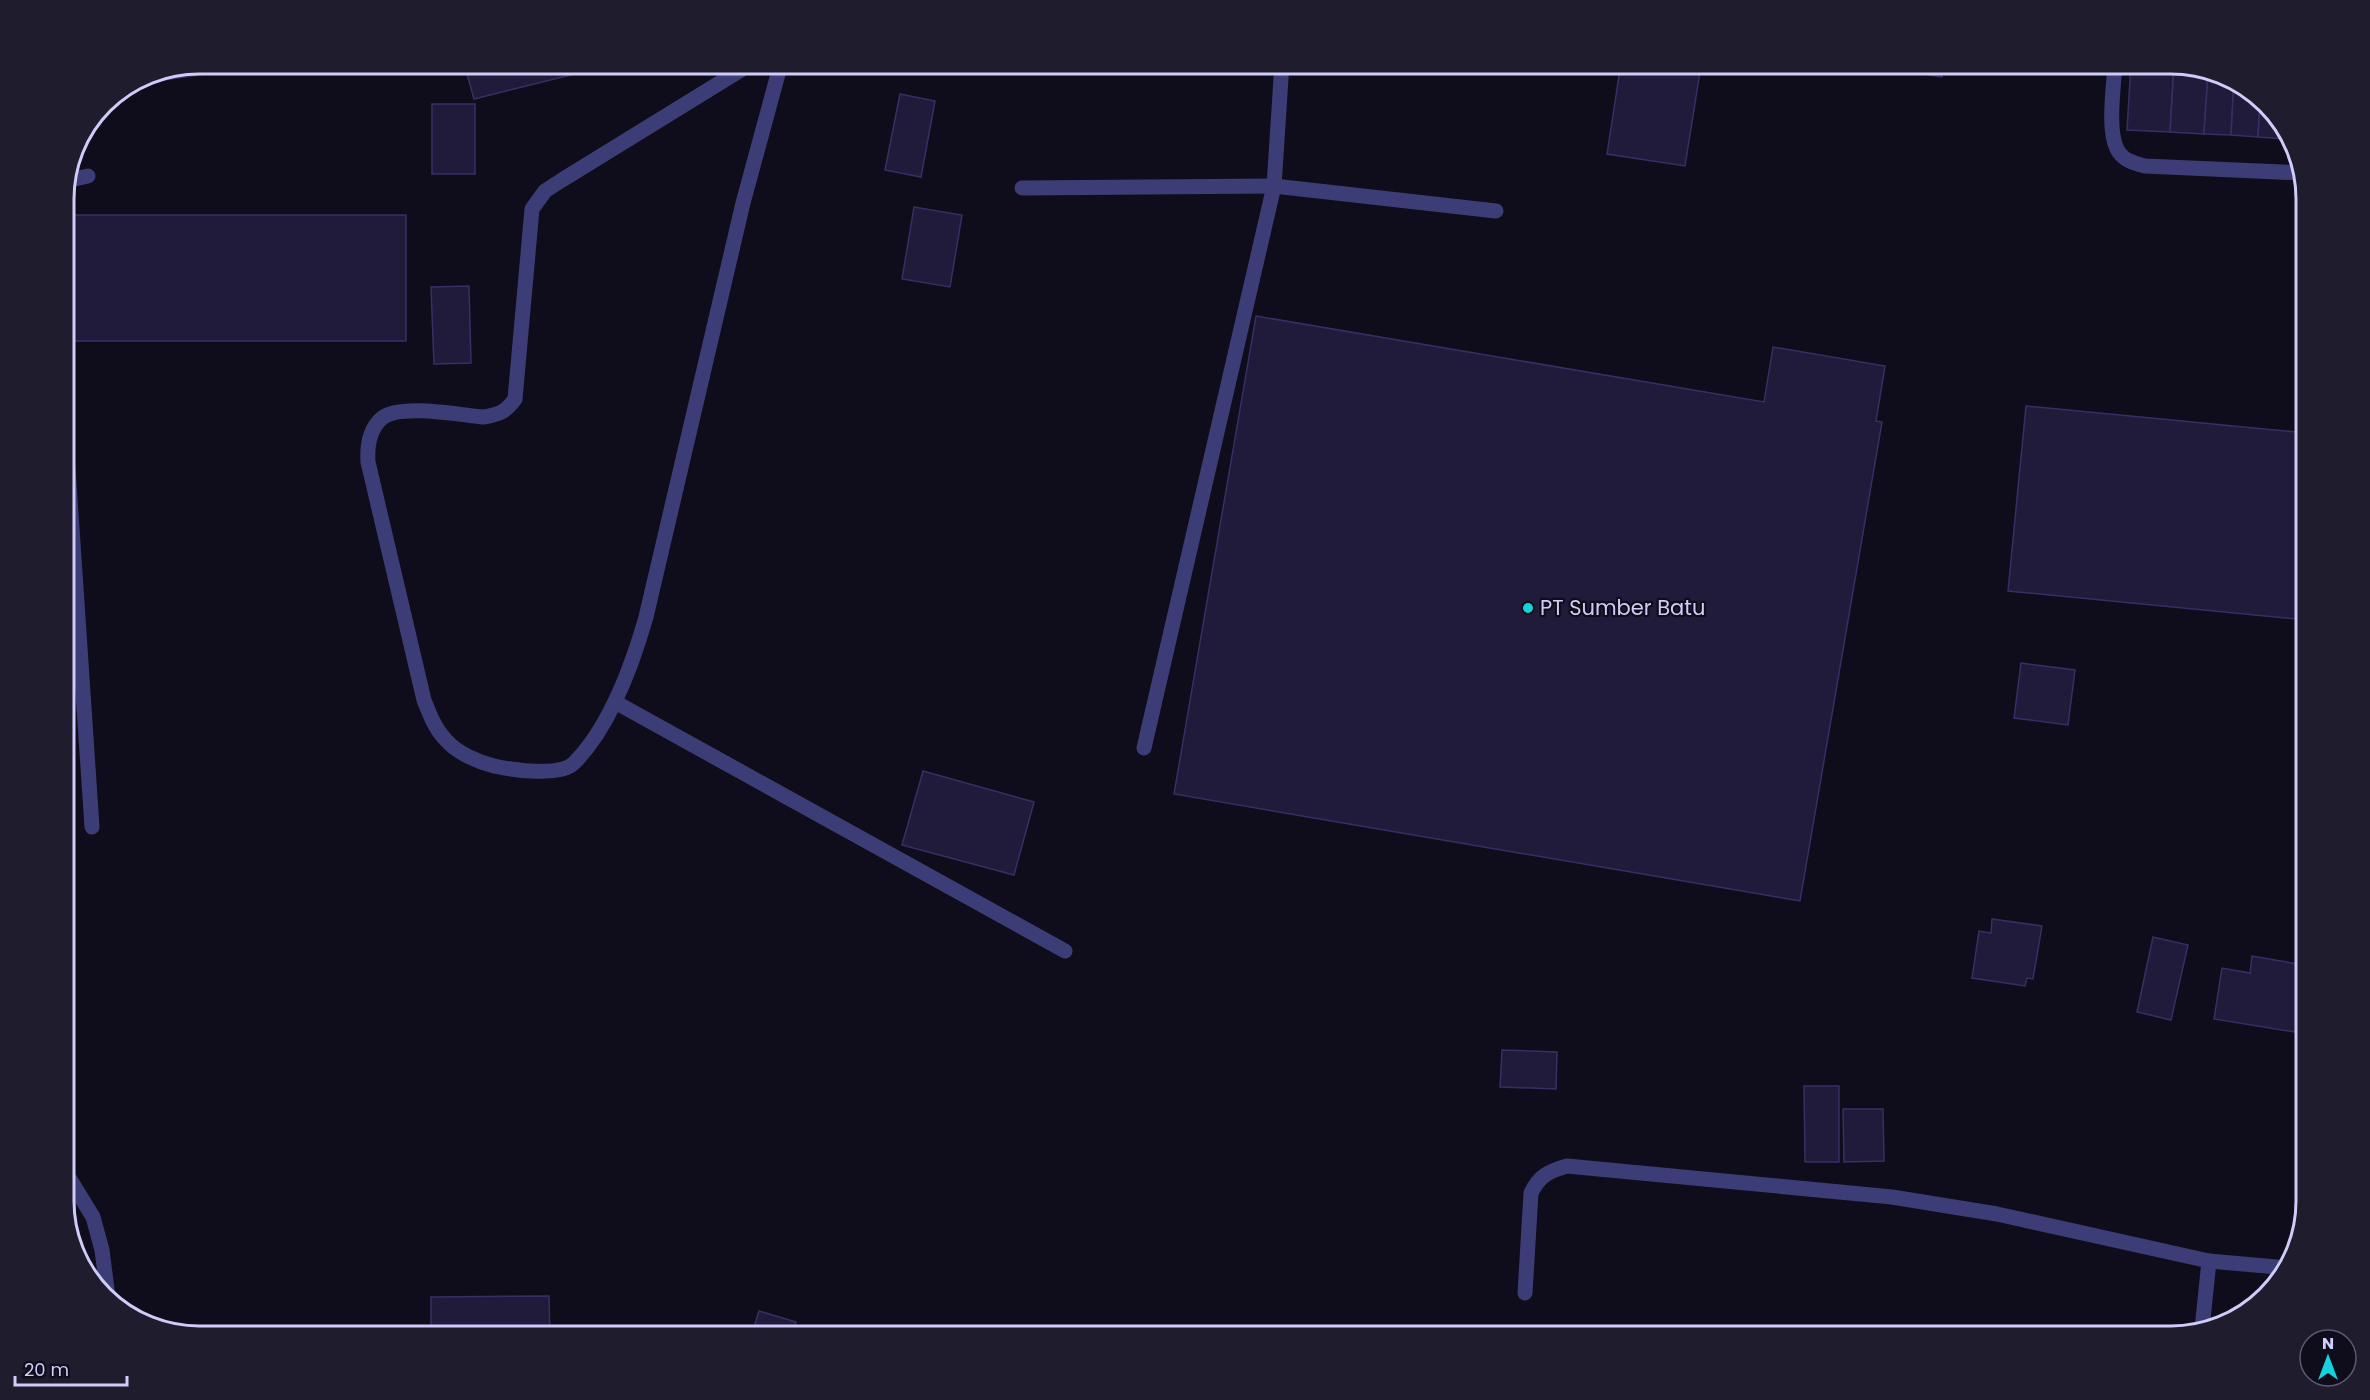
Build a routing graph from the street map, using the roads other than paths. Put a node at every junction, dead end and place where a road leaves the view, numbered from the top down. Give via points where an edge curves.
1 (734, 74) edge
2 (778, 74) edge
3 (1281, 74) edge
4 (2115, 74) edge
5 (2294, 173) edge
6 (88, 176) dead end
7 (75, 179) edge
8 (1274, 186) junction
9 (1022, 188) dead end
10 (1496, 211) dead end
11 (74, 558) edge
12 (615, 702) junction
13 (1144, 748) dead end
14 (92, 827) dead end
15 (1065, 951) dead end
16 (74, 1186) edge
17 (2209, 1261) junction
18 (2278, 1267) edge
19 (107, 1286) edge
20 (1526, 1293) dead end
21 (2203, 1322) edge

1 - 12 street via 545,191 532,209 514,399 508,409 483,417 398,412 382,417 367,446 424,700 434,724 447,741 464,754 493,766 565,770 591,741
2 - 12 street via 743,203 646,617 634,660
3 - 8 street
4 - 5 street via 2112,131 2117,150 2128,161 2145,166
6 - 7 street
8 - 9 street
8 - 10 street
8 - 13 street
11 - 14 street
12 - 15 street
16 - 19 street via 93,1217
17 - 18 street
17 - 20 street via 1997,1214 1892,1197 1567,1166 1549,1171 1531,1193
17 - 21 street

